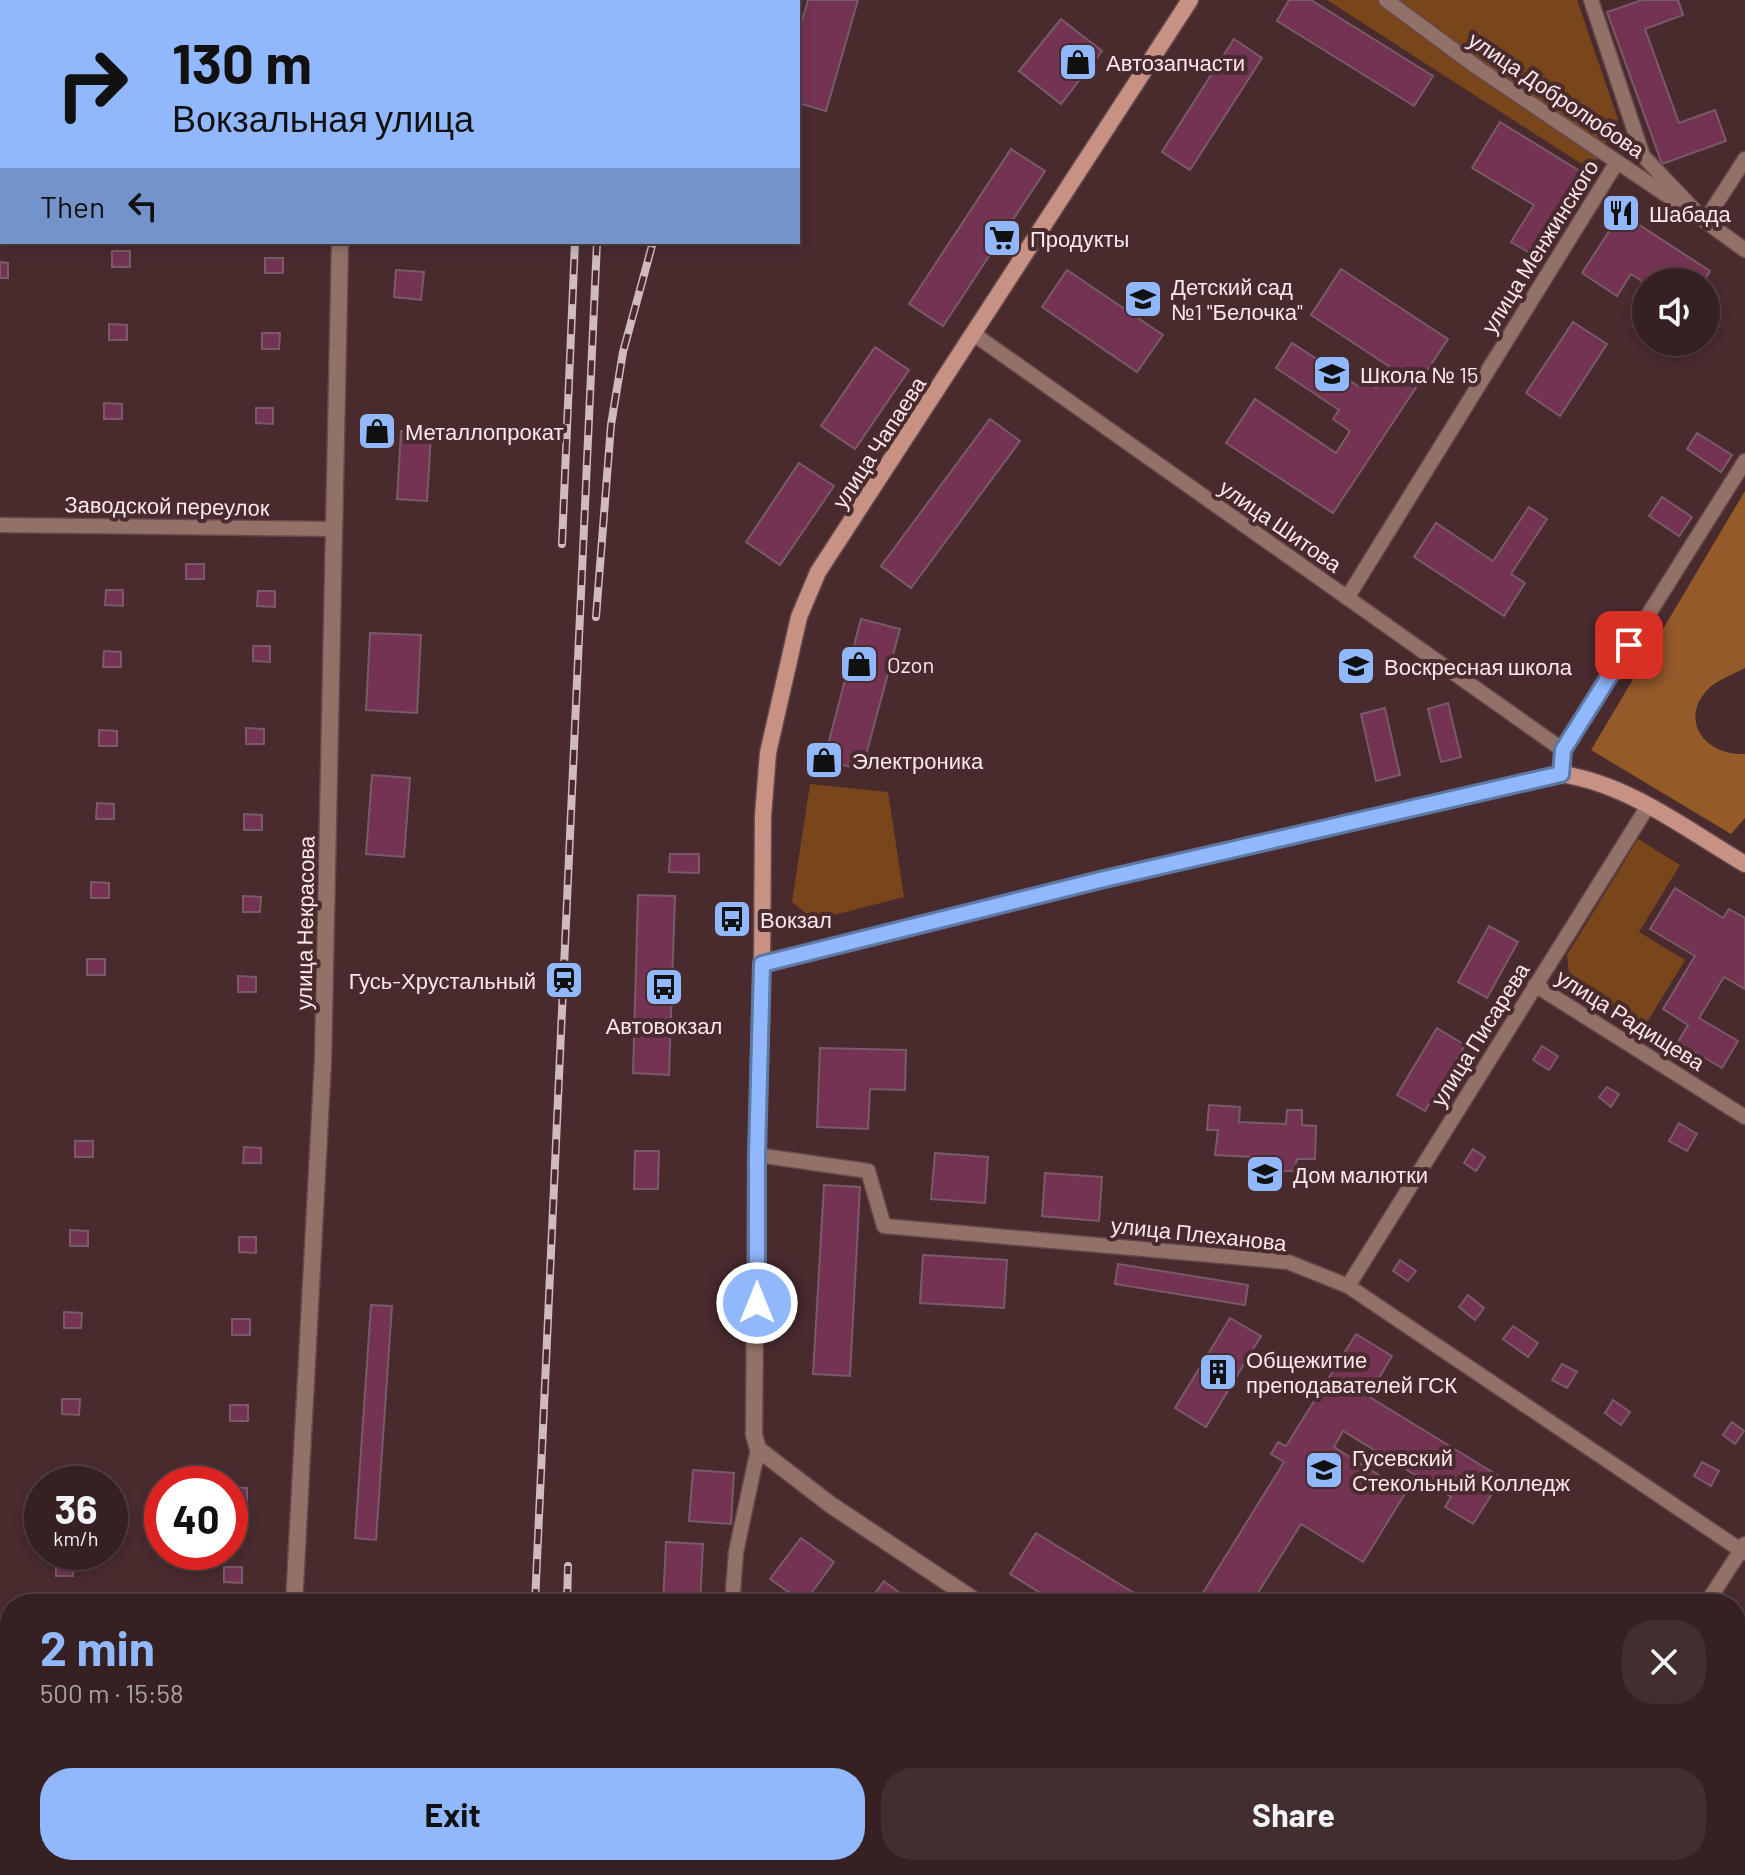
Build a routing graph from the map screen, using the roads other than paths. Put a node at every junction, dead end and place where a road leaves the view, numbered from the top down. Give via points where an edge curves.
1 (1190, 0) edge
2 (1386, 0) edge
3 (1591, 0) edge
4 (1745, 159) edge
5 (1617, 162) junction
6 (1705, 221) junction
7 (340, 244) edge
8 (1745, 250) edge
9 (975, 335) junction
10 (1745, 461) edge
11 (0, 525) edge
12 (333, 529) junction
13 (1347, 598) junction
14 (1563, 750) junction
15 (1561, 774) junction
16 (1648, 806) junction
17 (1745, 864) edge
18 (762, 964) junction
19 (1535, 985) junction
20 (1745, 1117) edge
21 (757, 1155) junction
22 (1348, 1286) junction
23 (758, 1449) junction
24 (1743, 1549) edge
25 (295, 1594) edge
26 (733, 1594) edge
27 (965, 1594) edge
28 (1713, 1594) edge

1 - 9 main road, улица Чапаева
2 - 5 street, улица Добролюбова
3 - 6 street, улица Добролюбова via 1643,156
4 - 6 street
5 - 6 street, улица Добролюбова
5 - 13 street, улица Менжинского
6 - 8 street, улица Добролюбова
7 - 12 street, улица Некрасова
9 - 13 street, улица Шитова
9 - 18 main road, улица Чапаева via 818,572 799,617 768,753
10 - 14 street
11 - 12 street, Заводской переулок
12 - 25 street, улица Некрасова via 323,1060
13 - 14 street, улица Шитова
14 - 15 street
15 - 16 main road via 1616,789
15 - 18 main road
16 - 17 main road
16 - 19 street, улица Писарева
18 - 21 street
19 - 20 street, улица Радищева
19 - 22 street, улица Писарева
21 - 22 street, улица Плеханова via 868,1171 884,1226 1288,1262
21 - 23 street
22 - 24 street, улица Плеханова
23 - 26 street via 736,1552
23 - 27 street
24 - 28 street

